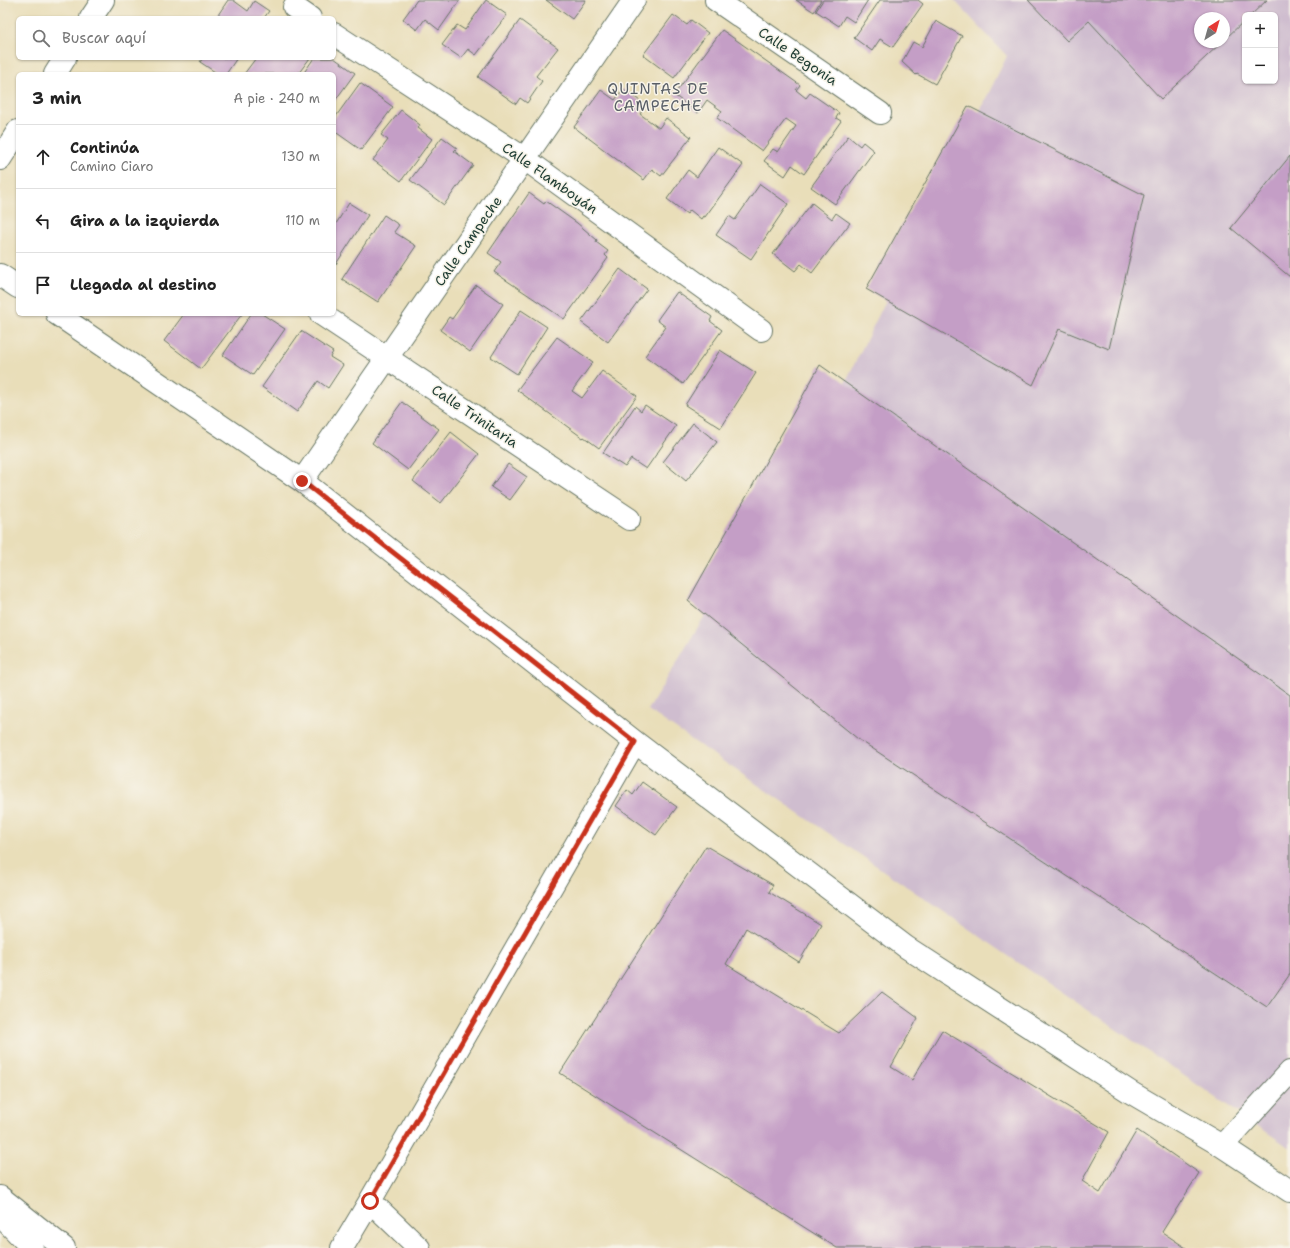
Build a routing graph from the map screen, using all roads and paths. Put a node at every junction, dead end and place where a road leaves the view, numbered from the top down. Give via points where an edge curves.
1 (103, 0) edge
2 (634, 0) edge
3 (716, 0) edge
4 (92, 16) edge
5 (336, 35) edge
6 (64, 60) edge
7 (56, 72) edge
8 (880, 113) dead end
9 (16, 134) edge
10 (0, 159) edge
11 (525, 159) junction
12 (0, 275) edge
13 (16, 286) edge
14 (60, 316) edge
15 (324, 316) edge
16 (761, 330) dead end
17 (387, 358) junction
18 (302, 481) junction
19 (629, 519) dead end
20 (635, 742) junction
21 (1290, 1072) edge
22 (1222, 1146) junction
23 (1290, 1191) edge
24 (0, 1197) edge
25 (370, 1201) junction
26 (0, 1215) edge
27 (32, 1248) edge
28 (64, 1248) edge
29 (342, 1248) edge
30 (419, 1248) edge

1 - 4 street
2 - 11 street, Calle Campeche
3 - 8 street, Calle Begonia
5 - 11 street, Calle Flamboyán
6 - 7 street
9 - 10 street
11 - 16 street, Calle Flamboyán
11 - 17 street, Calle Campeche
12 - 13 street
14 - 18 street
15 - 17 street, Calle Trinitaria
17 - 18 street, Calle Campeche
17 - 19 street, Calle Trinitaria
18 - 20 street
20 - 22 street via 906,946 1130,1092
20 - 25 street
21 - 22 street
22 - 23 street
24 - 28 street
25 - 29 street
25 - 30 street
26 - 27 street

